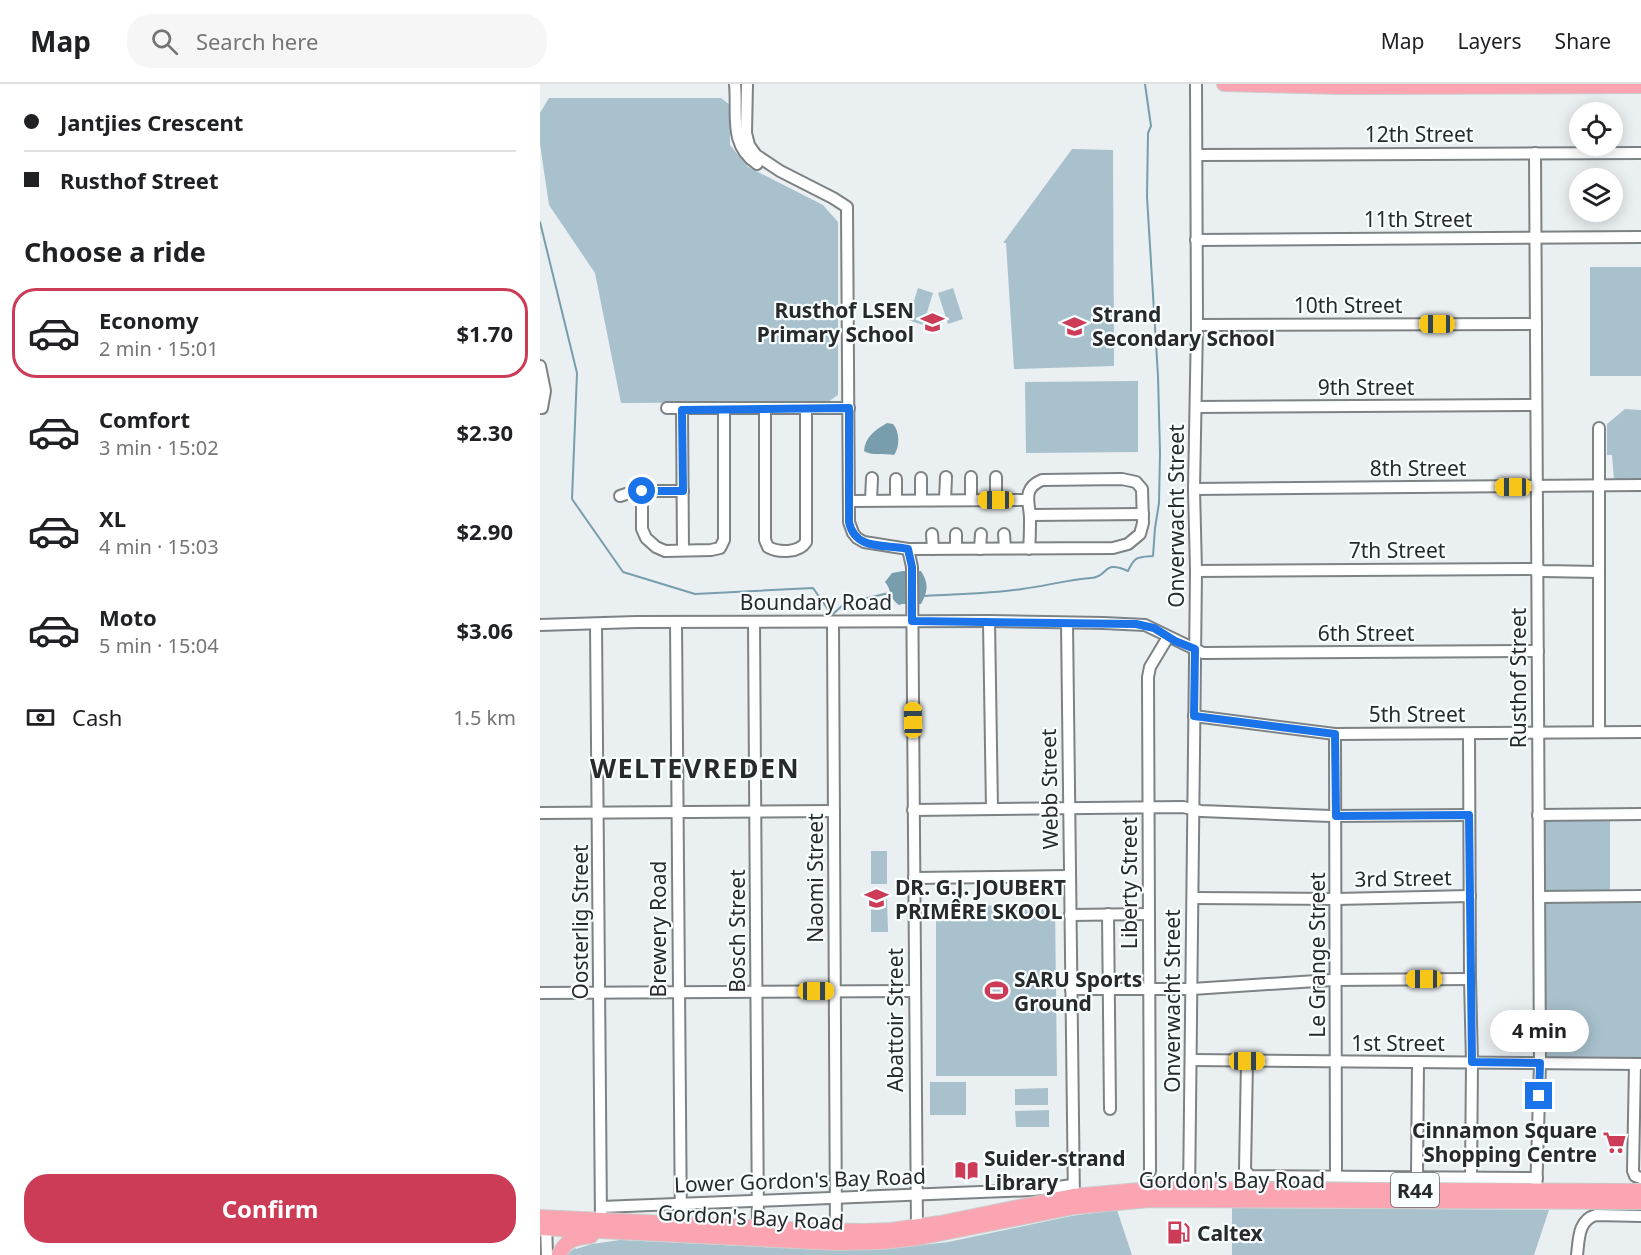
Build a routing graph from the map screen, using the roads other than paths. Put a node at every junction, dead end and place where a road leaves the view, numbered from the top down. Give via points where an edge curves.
1 (735, 84) edge
2 (747, 84) edge
3 (1196, 84) edge
4 (1224, 84) edge
5 (1547, 85) edge
6 (1641, 86) edge
7 (1535, 153) junction
8 (1641, 153) edge
9 (1197, 155) junction
10 (780, 171) junction
11 (1641, 237) edge
12 (1535, 238) junction
13 (1196, 240) junction
14 (1536, 324) junction
15 (1197, 325) junction
16 (540, 366) edge
17 (1536, 405) junction
18 (540, 408) edge
19 (667, 408) dead end
20 (806, 408) junction
21 (849, 408) junction
22 (1196, 408) junction
23 (724, 409) junction
24 (765, 409) junction
25 (682, 410) junction
26 (1599, 428) dead end
27 (946, 477) dead end
28 (971, 477) dead end
29 (996, 477) dead end
30 (872, 478) dead end
31 (921, 478) dead end
32 (897, 479) dead end
33 (1599, 485) junction
34 (1641, 485) edge
35 (1537, 487) junction
36 (1194, 489) junction
37 (642, 491) junction
38 (683, 491) junction
39 (620, 496) dead end
40 (871, 500) junction
41 (896, 500) junction
42 (921, 500) junction
43 (945, 500) junction
44 (971, 500) junction
45 (996, 500) junction
46 (1028, 500) junction
47 (849, 501) junction
48 (1143, 514) junction
49 (1030, 515) junction
50 (932, 534) dead end
51 (956, 534) dead end
52 (981, 534) dead end
53 (1005, 534) dead end
54 (956, 548) junction
55 (1005, 548) junction
56 (908, 549) junction
57 (933, 549) junction
58 (980, 549) junction
59 (1029, 549) junction
60 (683, 550) junction
61 (1537, 570) junction
62 (1196, 571) junction
63 (1599, 572) junction
64 (912, 621) junction
65 (989, 621) junction
66 (676, 622) junction
67 (754, 622) junction
68 (833, 622) junction
69 (1067, 623) junction
70 (596, 624) junction
71 (540, 625) edge
72 (1168, 637) junction
73 (1195, 649) junction
74 (1538, 651) junction
75 (1194, 716) junction
76 (1538, 732) junction
77 (1599, 732) junction
78 (1641, 732) edge
79 (1335, 734) junction
80 (1469, 734) junction
81 (1148, 808) junction
82 (992, 809) junction
83 (1069, 809) junction
84 (755, 810) junction
85 (913, 810) junction
86 (1193, 810) junction
87 (677, 811) junction
88 (834, 811) junction
89 (598, 812) junction
90 (540, 813) edge
91 (1641, 814) edge
92 (1469, 815) junction
93 (1538, 815) junction
94 (1336, 816) junction
95 (1070, 876) junction
96 (914, 878) junction
97 (1641, 896) edge
98 (1470, 897) junction
99 (1539, 897) junction
100 (1193, 898) junction
101 (1336, 898) junction
102 (1108, 914) junction
103 (1149, 914) junction
104 (1070, 915) junction
105 (1470, 979) junction
106 (1336, 980) junction
107 (1071, 989) junction
108 (1109, 989) junction
109 (1149, 989) junction
110 (1192, 989) junction
111 (836, 991) junction
112 (914, 991) junction
113 (678, 992) junction
114 (757, 992) junction
115 (540, 993) edge
116 (600, 993) junction
117 (1191, 1060) junction
118 (1247, 1061) junction
119 (1337, 1062) junction
120 (1418, 1062) junction
121 (1472, 1062) junction
122 (1540, 1063) junction
123 (1638, 1064) edge
124 (1110, 1108) dead end
125 (1150, 1171) dead end
126 (1336, 1176) junction
127 (1417, 1176) junction
128 (1471, 1177) junction
129 (1638, 1177) edge
130 (1537, 1190) junction
131 (1641, 1191) edge
132 (1190, 1194) junction
133 (916, 1195) junction
134 (1073, 1196) junction
135 (837, 1198) junction
136 (758, 1201) junction
137 (1641, 1203) edge
138 (680, 1204) junction
139 (1641, 1216) edge
140 (604, 1219) junction
141 (547, 1222) edge
142 (681, 1229) junction
143 (917, 1232) junction
144 (758, 1233) junction
145 (836, 1237) junction
146 (547, 1255) edge
147 (553, 1255) edge
148 (559, 1255) edge
149 (1576, 1255) edge

1 - 10 street via 739,143 756,163
2 - 10 street via 748,141 756,155
3 - 9 street, Onverwacht Street
4 - 5 main road
5 - 6 main road
7 - 8 street, 12th Street
7 - 9 street, 12th Street
7 - 12 street, Rusthof Street
9 - 13 street, Onverwacht Street
10 - 21 street via 847,207
11 - 12 street, 11th Street
12 - 13 street, 11th Street
12 - 14 street, Rusthof Street
13 - 15 street, Onverwacht Street
14 - 15 street, 10th Street
14 - 17 street, Rusthof Street
15 - 22 street, Onverwacht Street
16 - 18 street via 545,396
17 - 22 street, 9th Street
17 - 35 street, Rusthof Street
19 - 25 street
20 - 21 street
20 - 24 street
20 - 24 street via 806,542 796,550 776,550 768,547 765,540
21 - 47 street
22 - 36 street, Onverwacht Street
23 - 24 street
23 - 25 street
23 - 60 street via 723,545 716,550
25 - 38 street
26 - 33 street
27 - 43 street
28 - 44 street
29 - 45 street
30 - 40 street
31 - 42 street
32 - 41 street
33 - 34 street, 8th Street
33 - 35 street, 8th Street
33 - 63 street
35 - 36 street, 8th Street
35 - 61 street, Rusthof Street
36 - 62 street, Onverwacht Street
37 - 38 street
37 - 39 street
37 - 60 street via 643,533 660,550
38 - 60 street
40 - 41 street
40 - 47 street
41 - 42 street
42 - 43 street
43 - 44 street
44 - 45 street
45 - 46 street
46 - 48 street via 1030,489 1042,480 1130,480 1142,489
46 - 49 street
47 - 56 street via 850,528 857,538
48 - 49 street
48 - 59 street via 1140,534 1123,547
49 - 59 street
50 - 57 street
51 - 54 street
52 - 58 street
53 - 55 street
54 - 57 street
54 - 58 street
55 - 58 street
55 - 59 street
56 - 57 street
56 - 64 street, Abattoir Street
61 - 62 street, 7th Street
61 - 63 street, 7th Street
61 - 74 street, Rusthof Street
62 - 73 street, Onverwacht Street
63 - 77 street
64 - 65 street, Boundary Road
64 - 68 street, Boundary Road
64 - 85 street, Abattoir Street
65 - 69 street, Boundary Road
65 - 82 street
66 - 67 street, Boundary Road
66 - 70 street, Boundary Road
66 - 87 street, Brewery Road
67 - 68 street, Boundary Road
67 - 84 street, Bosch Street
68 - 88 street, Naomi Street
69 - 72 street, Boundary Road via 1136,624 1154,628
69 - 83 street, Webb Street
70 - 71 street, Boundary Road
70 - 89 street, Oosterlig Street
72 - 73 street, Boundary Road
72 - 81 street, Liberty Street via 1148,674
73 - 74 street, 6th Street via 1203,653
73 - 75 street, Onverwacht Street
74 - 76 street, Rusthof Street
75 - 79 street, 5th Street
75 - 86 street, Onverwacht Street
76 - 77 street, 5th Street
76 - 80 street, 5th Street
76 - 93 street, Rusthof Street
77 - 78 street, 5th Street
79 - 80 street, 5th Street
79 - 94 street, Le Grange Street
80 - 92 street
81 - 83 street
81 - 86 street
81 - 103 street, Liberty Street
82 - 83 street
82 - 85 street
83 - 95 street, Webb Street
84 - 87 street
84 - 88 street
84 - 114 street, Bosch Street
85 - 96 street, Abattoir Street
86 - 94 street
86 - 100 street, Onverwacht Street
87 - 89 street
87 - 113 street, Brewery Road
88 - 111 street, Naomi Street
89 - 90 street
89 - 116 street, Oosterlig Street
91 - 93 street
92 - 94 street
92 - 98 street
93 - 99 street, Rusthof Street
94 - 101 street, Le Grange Street
95 - 96 street
95 - 104 street, Webb Street
96 - 112 street, Abattoir Street
97 - 99 street
98 - 101 street, 3rd Street
98 - 105 street
99 - 122 street, Rusthof Street
100 - 101 street, 3rd Street
100 - 110 street, Onverwacht Street
101 - 106 street, Le Grange Street
102 - 103 street
102 - 104 street
102 - 108 street
103 - 109 street, Liberty Street
104 - 107 street, Webb Street
105 - 106 street
105 - 121 street
106 - 110 street
106 - 119 street, Le Grange Street
107 - 108 street
107 - 134 street, Webb Street
108 - 109 street
108 - 124 street
109 - 110 street
109 - 125 street, Liberty Street
110 - 117 street, Onverwacht Street
111 - 112 street
111 - 114 street
111 - 135 street, Naomi Street
112 - 133 street, Abattoir Street
113 - 114 street
113 - 116 street
113 - 138 street, Brewery Road
114 - 136 street, Bosch Street
115 - 116 street
116 - 140 street, Oosterlig Street
117 - 118 street, 1st Street
117 - 132 street, Onverwacht Street
118 - 119 street, 1st Street
118 - 126 street via 1248,1174
119 - 120 street, 1st Street
119 - 126 street, Le Grange Street
120 - 121 street, 1st Street
120 - 127 street
121 - 122 street, 1st Street
121 - 128 street
122 - 123 street, 1st Street
122 - 130 street, Rusthof Street
123 - 129 street via 1633,1171
126 - 127 street
127 - 128 street
128 - 130 street
130 - 131 main road, Gordon's Bay Road / R44
130 - 132 main road, Gordon's Bay Road / R44
130 - 137 main road, Gordon's Bay Road / R44
132 - 134 main road, Gordon's Bay Road / R44 via 1134,1190
132 - 134 main road, Gordon's Bay Road / R44 via 1128,1201
133 - 134 street, Lower Gordon's Bay Road via 1033,1190
133 - 135 street, Lower Gordon's Bay Road
133 - 143 street, Abattoir Street
134 - 143 main road, Gordon's Bay Road / R44
135 - 136 street, Lower Gordon's Bay Road
135 - 145 street, Naomi Street
136 - 138 street, Lower Gordon's Bay Road
136 - 144 street, Bosch Street
138 - 140 street, Lower Gordon's Bay Road
138 - 142 street, Brewery Road
139 - 149 street via 1589,1217 1581,1227
140 - 141 main road, Gordon's Bay Road / R44
140 - 142 main road, Gordon's Bay Road / R44
140 - 148 main road via 568,1241
141 - 146 street
141 - 147 street
142 - 144 main road, Gordon's Bay Road / R44
143 - 145 main road, Gordon's Bay Road / R44 via 881,1242
144 - 145 main road, Gordon's Bay Road / R44

